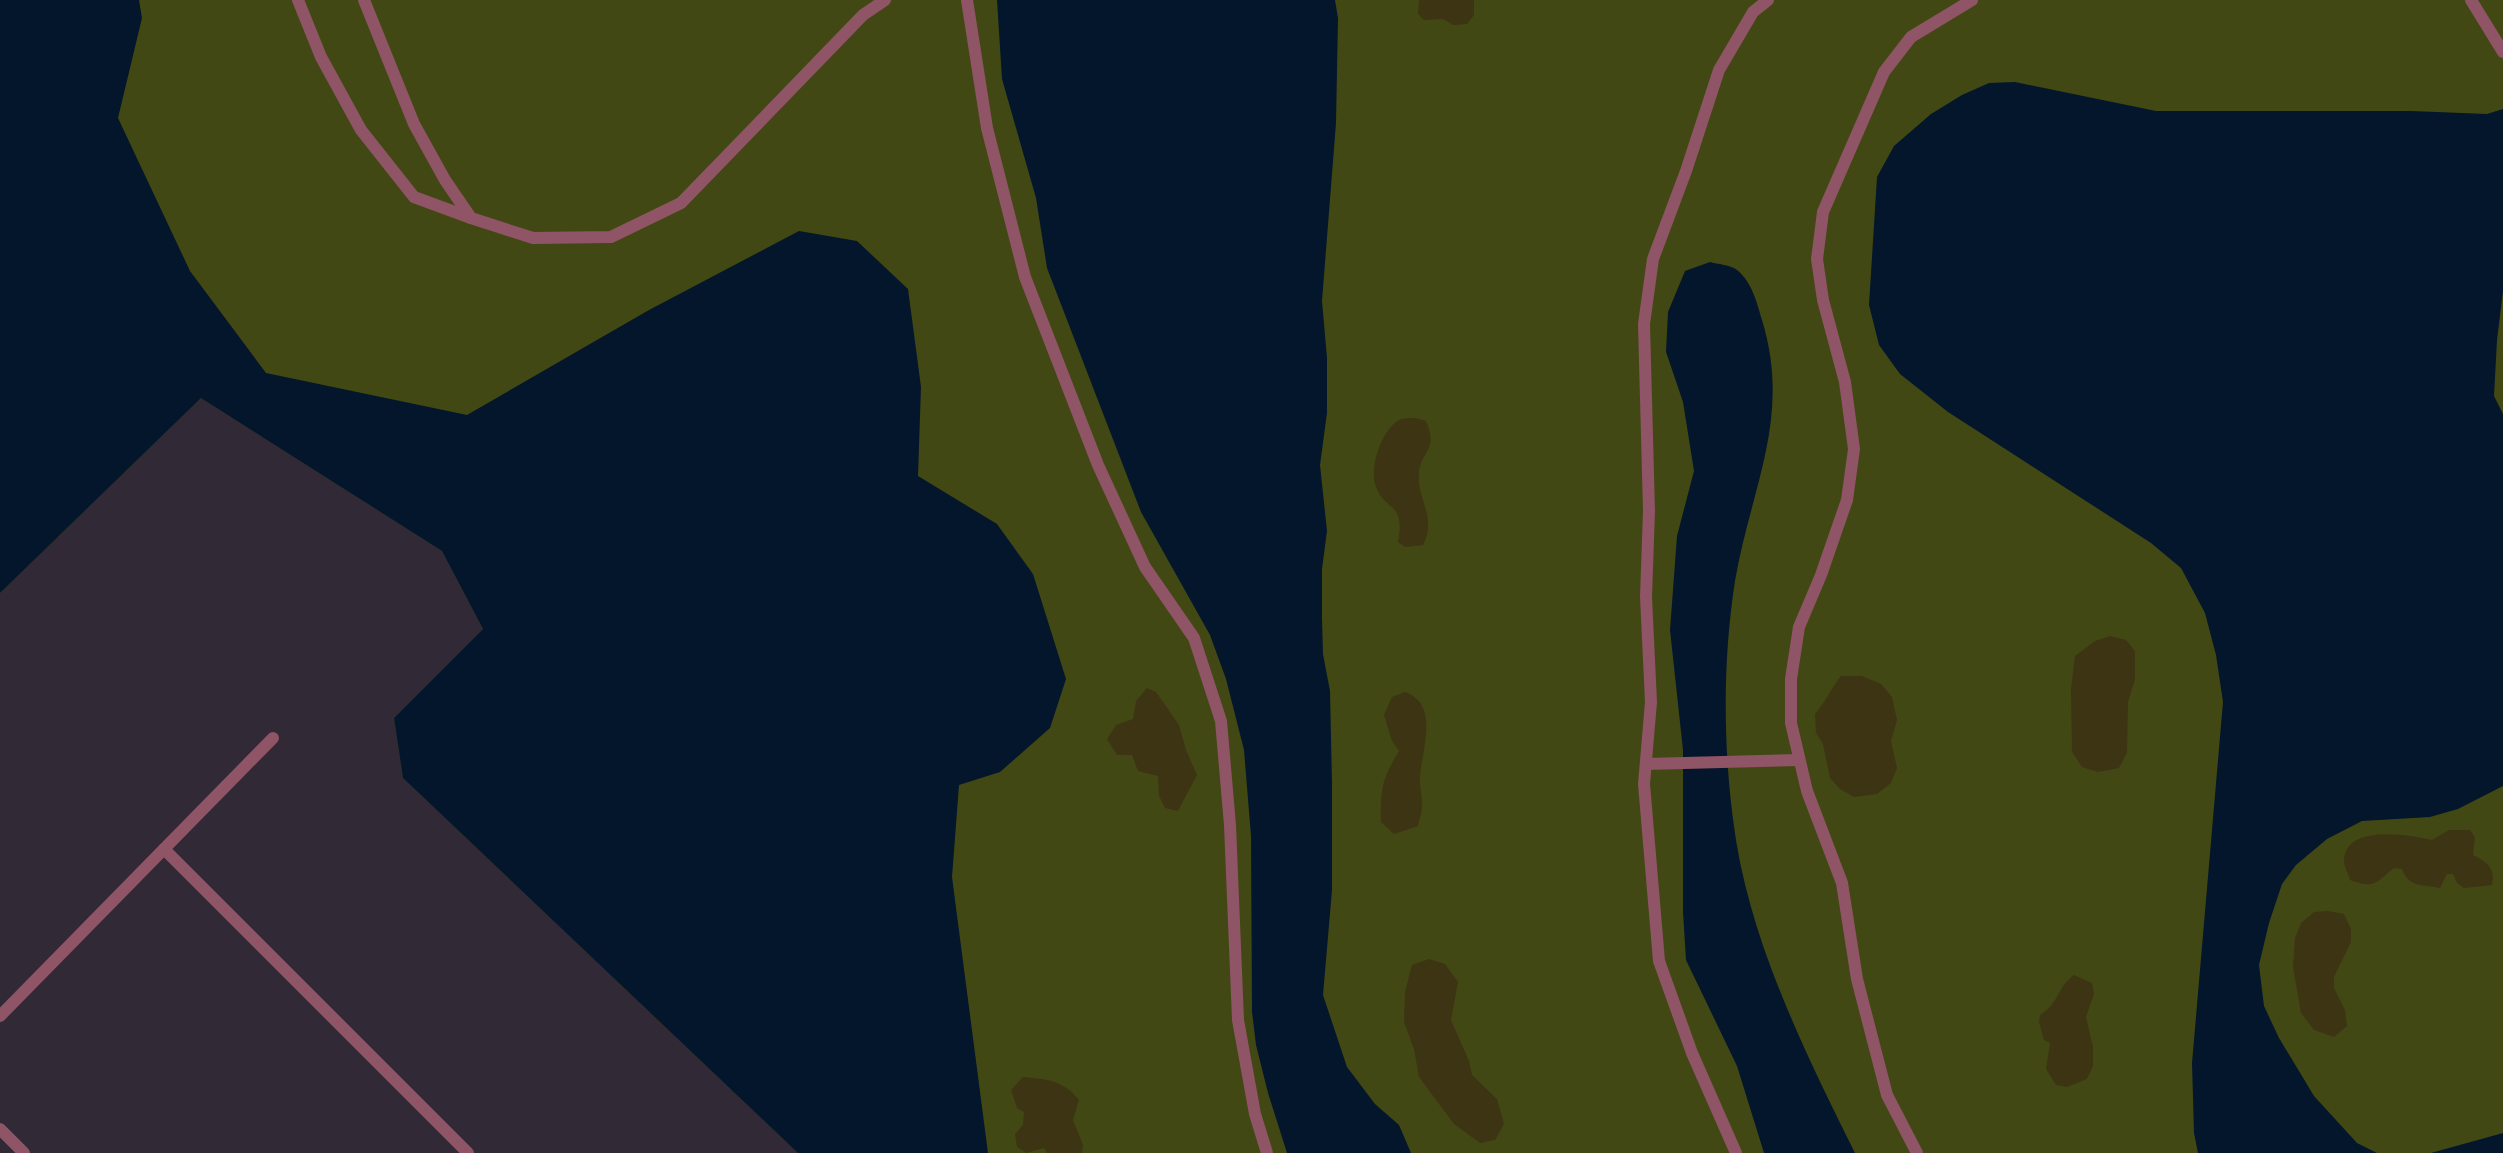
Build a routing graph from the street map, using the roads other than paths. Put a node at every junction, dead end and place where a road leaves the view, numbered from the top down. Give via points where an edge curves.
1 (298, 0) edge
2 (364, 0) edge
3 (885, 0) edge
4 (967, 0) edge
5 (1768, 0) edge
6 (1972, 0) edge
7 (2471, 0) edge
8 (2503, 52) edge
9 (471, 218) junction
10 (272, 738) dead end
11 (1795, 760) junction
12 (1652, 764) junction
13 (164, 848) junction
14 (0, 1016) edge
15 (0, 1129) edge
16 (24, 1153) edge
17 (468, 1153) edge
18 (1267, 1153) edge
19 (1736, 1153) edge
20 (1917, 1153) edge

1 - 9 street via 321,57 361,130 414,197
2 - 9 street via 414,124 445,180
3 - 9 street via 856,22 681,204 611,237 533,238
4 - 18 street via 987,128 1025,277 1098,465 1144,567 1194,638 1221,721 1230,825 1238,1020 1255,1114
5 - 12 street via 1753,12 1719,70 1653,259 1644,324 1649,511 1646,597
6 - 11 street via 1911,37 1884,72 1823,212 1817,259 1823,300 1845,382 1854,449 1847,500 1821,576 1799,627 1791,679
7 - 8 street
10 - 13 street
11 - 12 street
11 - 20 street via 1842,883 1857,979 1887,1095
12 - 19 street via 1646,804 1659,960 1692,1053
13 - 14 street
13 - 17 street
15 - 16 street

